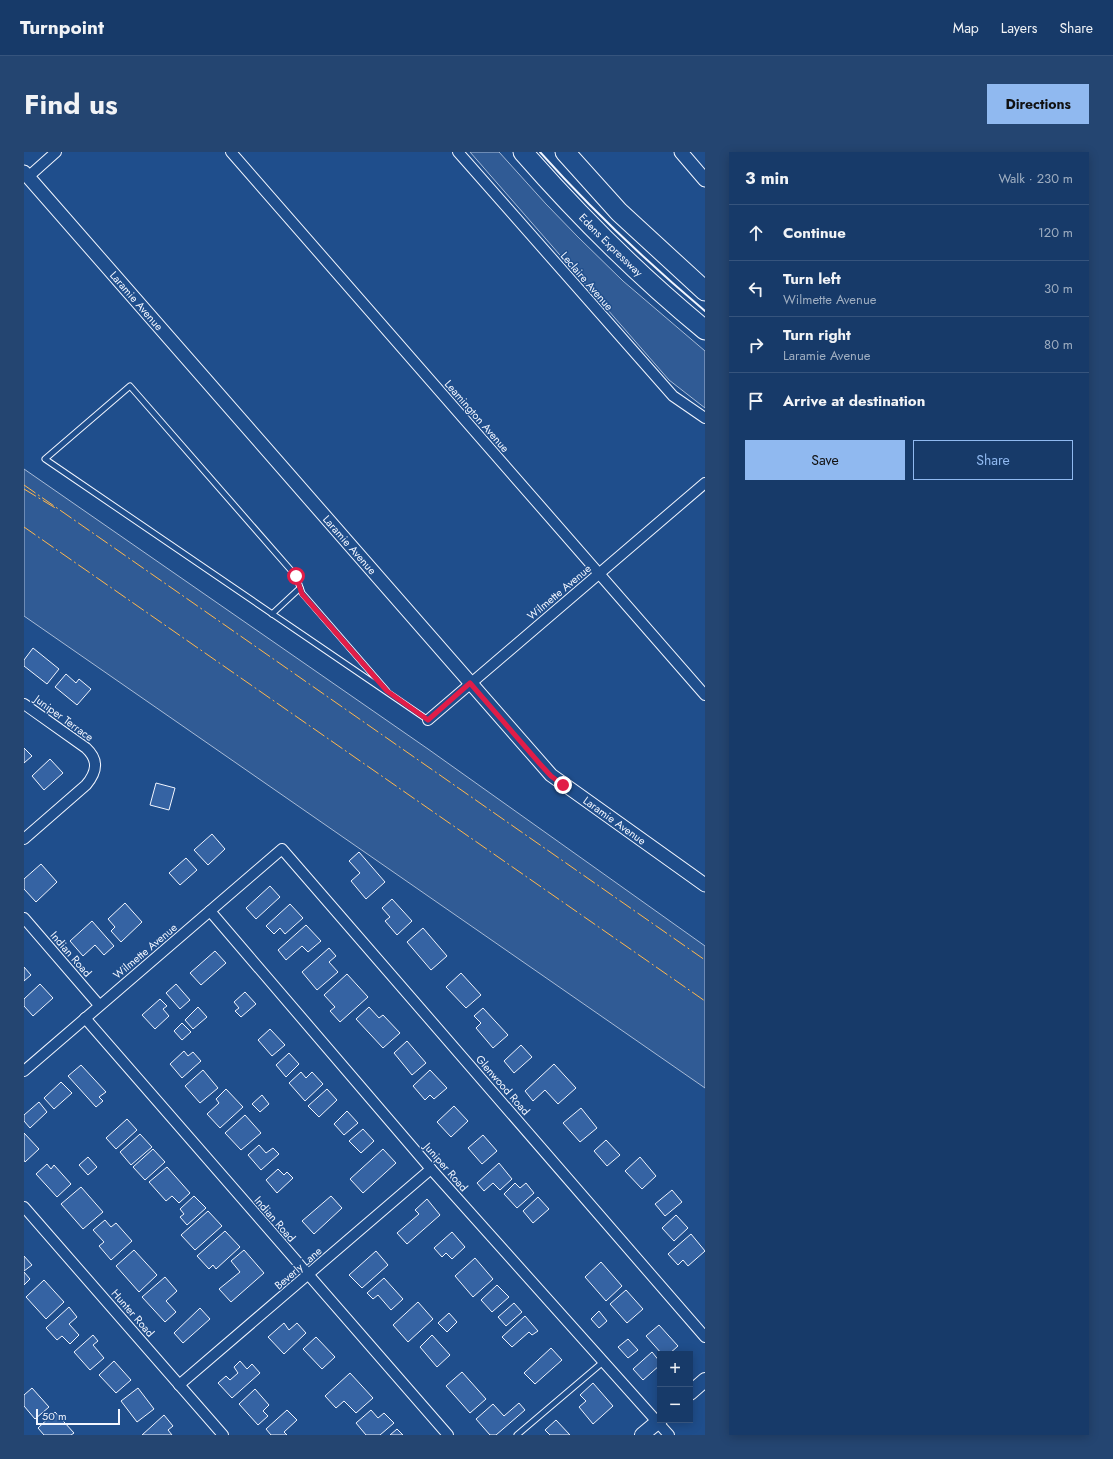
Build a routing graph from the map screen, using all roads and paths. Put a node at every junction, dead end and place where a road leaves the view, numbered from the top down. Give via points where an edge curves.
1 (56, 152) edge
2 (231, 152) edge
3 (458, 152) edge
4 (523, 152) edge
5 (565, 152) edge
6 (681, 152) edge
7 (26, 174) edge
8 (705, 180) edge
9 (705, 292) edge
10 (705, 330) edge
11 (705, 418) edge
12 (705, 483) edge
13 (598, 574) junction
14 (300, 588) junction
15 (272, 614) junction
16 (470, 683) junction
17 (387, 691) junction
18 (705, 695) edge
19 (24, 704) edge
20 (428, 720) joint
21 (24, 839) edge
22 (282, 849) joint
23 (705, 885) edge
24 (210, 911) junction
25 (24, 918) edge
26 (99, 1005) junction
27 (85, 1018) junction
28 (24, 1071) edge
29 (431, 1169) junction
30 (24, 1207) edge
31 (308, 1275) junction
32 (705, 1337) edge
33 (603, 1362) junction
34 (705, 1380) edge
35 (179, 1385) junction
36 (693, 1390) edge
37 (657, 1419) edge
38 (657, 1423) edge
39 (660, 1423) edge
40 (223, 1435) edge
41 (448, 1435) edge
42 (517, 1435) edge
43 (642, 1435) edge
44 (669, 1435) edge

1 - 7 street
2 - 13 street, Leamington Avenue
3 - 11 street, Leclaire Avenue via 673,396
4 - 10 highway, Edens Expressway via 567,201 668,300
5 - 9 highway via 619,212
6 - 8 street
7 - 16 street, Laramie Avenue
12 - 13 street, Wilmette Avenue
13 - 16 street, Wilmette Avenue
13 - 18 street, Leamington Avenue
14 - 15 lane
14 - 15 lane via 296,576 130,386 45,458
14 - 17 lane via 302,594
15 - 17 lane
16 - 20 street, Wilmette Avenue
16 - 23 street, Laramie Avenue via 551,776
17 - 20 lane
19 - 21 street, Juniper Terrace via 91,752 96,765 92,778 86,785
22 - 24 street, Wilmette Avenue
22 - 32 street, Glenwood Road
24 - 26 street, Wilmette Avenue
24 - 29 street, Juniper Road
25 - 26 street, Indian Road
26 - 27 street, Wilmette Avenue
27 - 28 street, Wilmette Avenue
27 - 31 street, Indian Road
29 - 31 street, Beverly Lane
29 - 33 street, Juniper Road
30 - 35 street, Hunter Road
31 - 35 street, Beverly Lane
31 - 41 street, Indian Road
33 - 37 street, Juniper Road
33 - 42 lane
34 - 36 main road
35 - 40 street, Hunter Road
38 - 43 main road
39 - 44 street, Juniper Road

